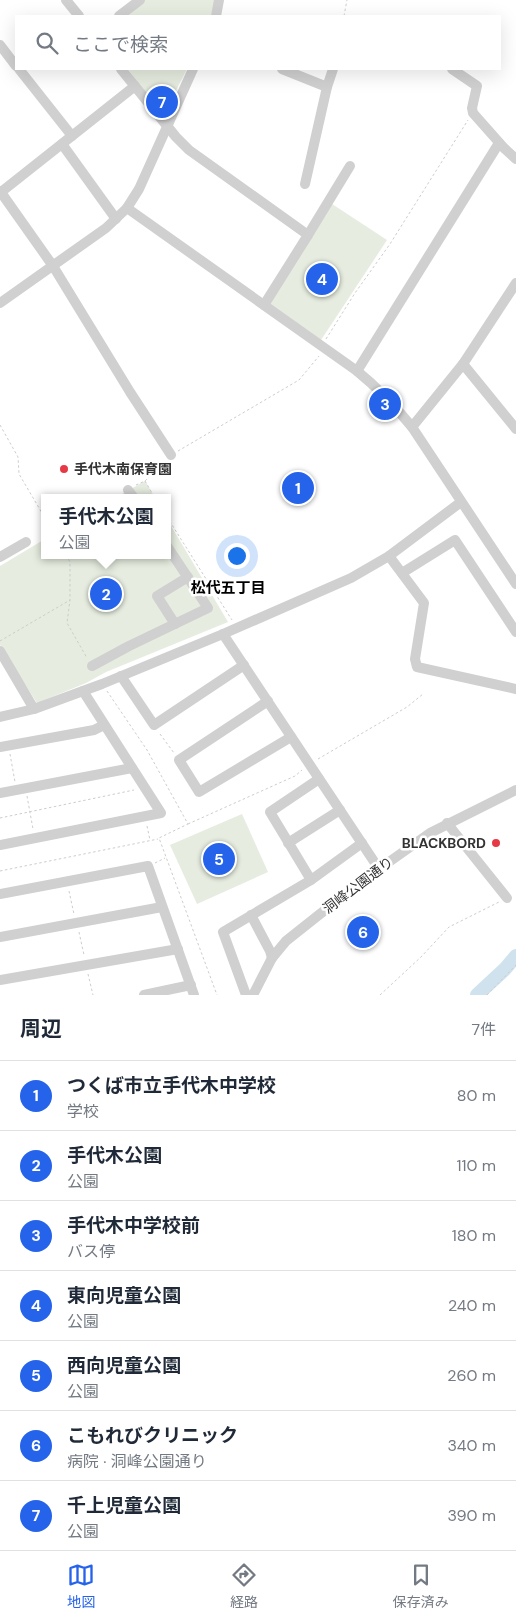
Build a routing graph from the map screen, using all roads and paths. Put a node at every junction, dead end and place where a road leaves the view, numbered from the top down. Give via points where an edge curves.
1 (66, 0) edge
2 (140, 0) edge
3 (219, 0) edge
4 (348, 0) edge
5 (78, 15) edge
6 (120, 15) edge
7 (216, 15) edge
8 (344, 15) edge
9 (0, 45) edge
10 (15, 65) edge
11 (20, 70) edge
12 (122, 70) edge
13 (194, 70) edge
14 (284, 70) edge
15 (333, 70) edge
16 (454, 70) edge
17 (135, 86) junction
18 (327, 87) junction
19 (473, 113) junction
20 (167, 126) junction
21 (72, 136) junction
22 (499, 143) junction
23 (62, 144) junction
24 (516, 159) edge
25 (350, 166) dead end
26 (305, 184) dead end
27 (0, 192) edge
28 (127, 208) junction
29 (116, 219) junction
30 (308, 235) junction
31 (53, 266) junction
32 (516, 282) edge
33 (0, 303) edge
34 (264, 305) junction
35 (323, 347) junction
36 (463, 364) junction
37 (357, 371) junction
38 (0, 425) edge
39 (412, 427) junction
40 (516, 429) edge
41 (171, 455) junction
42 (145, 481) junction
43 (131, 494) edge
44 (153, 494) edge
45 (461, 502) junction
46 (41, 511) edge
47 (26, 542) dead end
48 (171, 552) edge
49 (389, 556) junction
50 (0, 557) edge
51 (512, 571) edge
52 (402, 573) junction
53 (188, 577) junction
54 (516, 584) edge
55 (70, 600) dead end
56 (175, 624) junction
57 (516, 632) edge
58 (223, 634) junction
59 (0, 641) edge
60 (0, 651) edge
61 (244, 665) junction
62 (92, 666) dead end
63 (122, 676) junction
64 (516, 689) edge
65 (82, 691) junction
66 (268, 701) junction
67 (34, 709) junction
68 (0, 717) edge
69 (104, 725) junction
70 (154, 725) junction
71 (292, 737) junction
72 (4, 746) edge
73 (179, 760) junction
74 (132, 768) junction
75 (320, 779) junction
76 (144, 788) junction
77 (21, 789) junction
78 (516, 790) edge
79 (0, 793) edge
80 (340, 810) junction
81 (30, 812) junction
82 (145, 816) junction
83 (0, 818) edge
84 (448, 823) junction
85 (35, 838) junction
86 (159, 838) dead end
87 (150, 840) junction
88 (288, 843) junction
89 (362, 843) junction
90 (0, 845) edge
91 (166, 858) dead end
92 (148, 866) junction
93 (379, 869) junction
94 (0, 871) edge
95 (310, 880) junction
96 (67, 882) junction
97 (0, 894) edge
98 (507, 898) joint
99 (162, 907) junction
100 (251, 915) junction
101 (76, 923) junction
102 (0, 937) edge
103 (178, 949) junction
104 (272, 958) junction
105 (86, 965) junction
106 (516, 965) edge
107 (0, 980) edge
108 (192, 990) edge
109 (93, 995) edge
110 (144, 995) edge
111 (246, 995) edge
112 (253, 995) edge
113 (380, 995) edge
114 (487, 995) edge

1 - 5 street
2 - 6 street
3 - 7 street
4 - 8 path
9 - 10 street
11 - 21 street
12 - 17 street
13 - 20 street
14 - 18 street
15 - 18 street
16 - 19 street via 478,86
17 - 20 street
17 - 21 street
18 - 26 street
19 - 22 street
19 - 35 path
20 - 28 street
20 - 30 street via 189,150
21 - 23 street
22 - 24 street
22 - 37 street
23 - 27 street
23 - 29 street
25 - 30 street
27 - 31 street
28 - 29 street
28 - 34 street
29 - 31 street
30 - 34 street
31 - 33 street
31 - 41 street
32 - 36 street
34 - 35 street
35 - 37 street
35 - 41 path via 299,380
36 - 39 street
36 - 40 street
37 - 39 street via 376,386
38 - 46 path via 18,457 19,474
39 - 45 street
41 - 42 path
42 - 43 path
42 - 44 path
45 - 49 street
45 - 51 street
47 - 50 street
48 - 53 street
49 - 52 street
49 - 58 street via 351,578
51 - 54 street
52 - 57 street via 455,540
52 - 64 street via 424,603 415,659 417,667
53 - 56 street via 157,596
53 - 56 street via 208,608
55 - 59 path
56 - 62 street
58 - 61 street
58 - 63 street
60 - 67 street
61 - 66 street
61 - 70 street
63 - 65 street
63 - 70 street
65 - 67 street
65 - 69 street
66 - 71 street
66 - 73 street
67 - 68 street
69 - 72 street via 94,730
69 - 74 street
70 - 73 path
71 - 73 street via 199,792
71 - 75 street
72 - 77 path
74 - 76 street
74 - 77 street
75 - 80 street
75 - 88 street via 270,812
76 - 81 path
76 - 82 street via 161,813
77 - 79 street
77 - 81 path
78 - 84 street, 洞峰公園通り
80 - 88 street
80 - 89 street
81 - 83 path
81 - 85 path
82 - 85 street
82 - 87 path
84 - 93 street, 洞峰公園通り
84 - 98 street
85 - 90 street
86 - 87 path
87 - 94 path
88 - 95 street
89 - 93 street
89 - 95 street
91 - 92 path
92 - 96 street
92 - 99 street
93 - 104 street, 洞峰公園通り via 286,941
95 - 100 street
96 - 97 street
96 - 101 path
98 - 113 path via 449,927
99 - 101 street
99 - 103 street
100 - 104 street
100 - 111 street via 223,932
101 - 102 street
101 - 105 path
103 - 105 street
103 - 108 street
104 - 112 street, 洞峰公園通り
105 - 107 street
105 - 109 path
106 - 114 path
108 - 110 street

